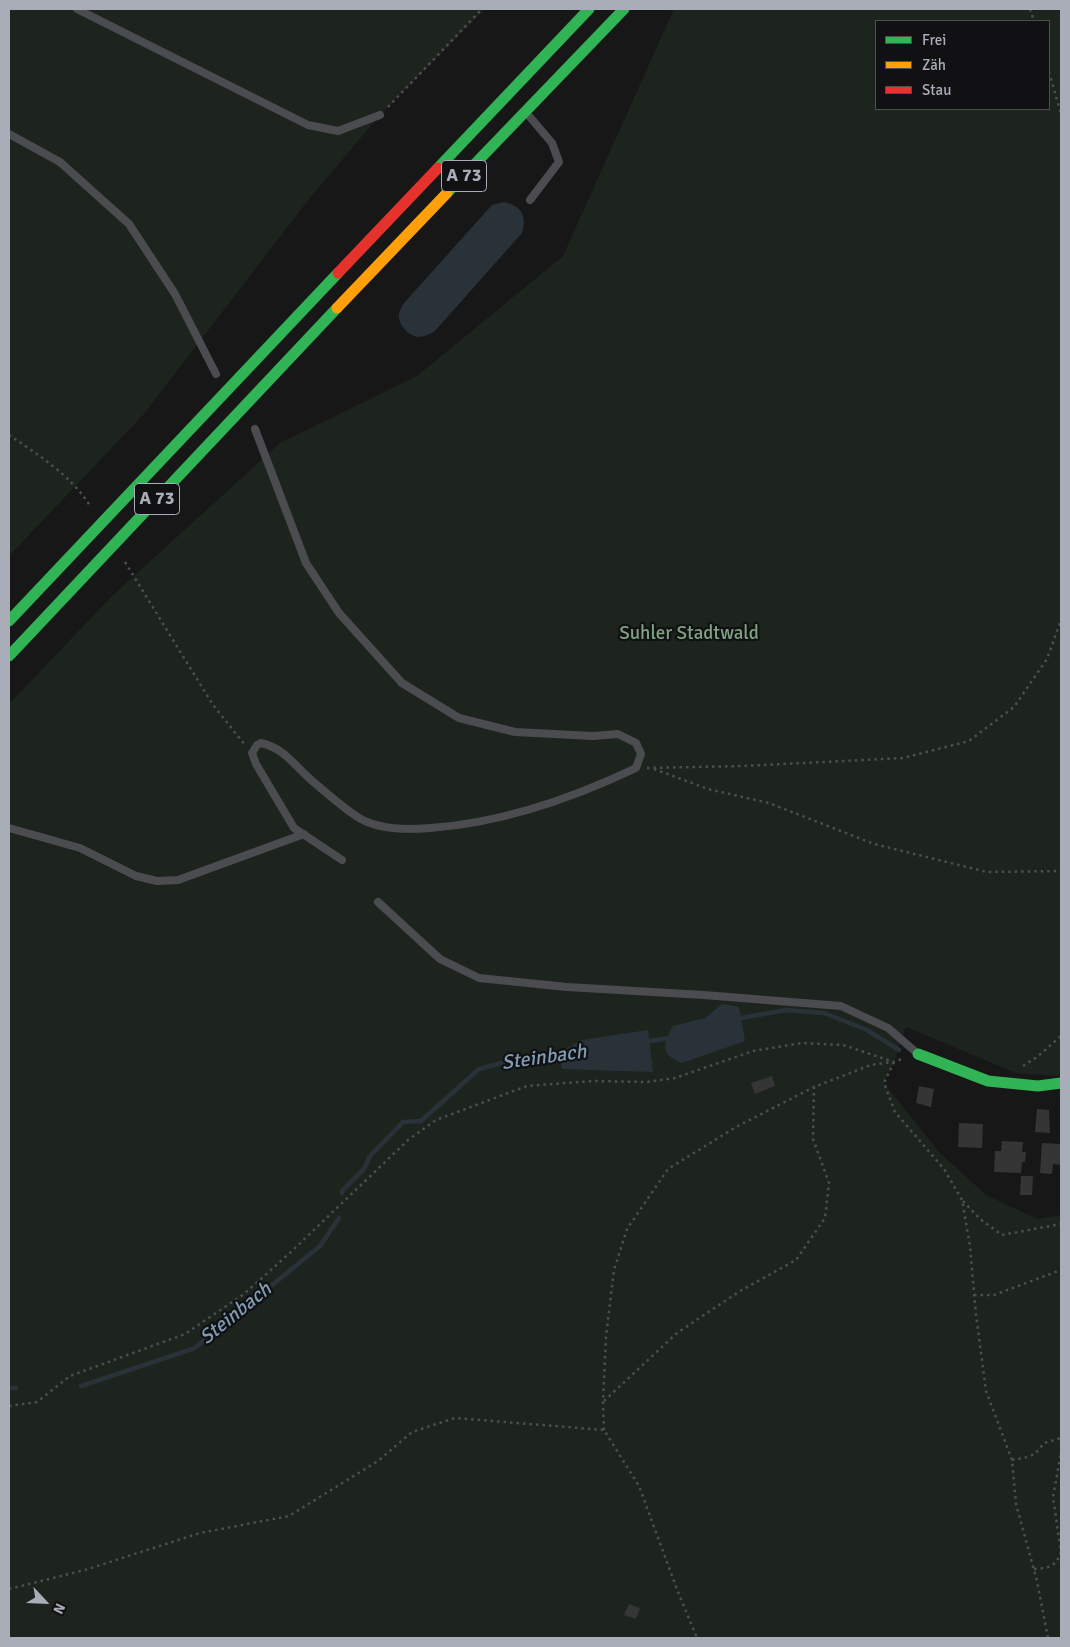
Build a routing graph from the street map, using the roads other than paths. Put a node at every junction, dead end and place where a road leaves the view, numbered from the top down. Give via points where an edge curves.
1 (77, 9) edge
2 (589, 9) edge
3 (624, 9) edge
4 (526, 112) junction
5 (380, 116) road end
6 (9, 134) edge
7 (530, 200) dead end
8 (216, 374) dead end
9 (256, 429) dead end
10 (9, 620) edge
11 (9, 656) edge
12 (9, 828) edge
13 (304, 834) junction
14 (342, 860) dead end
15 (378, 902) dead end
16 (918, 1054) joint
17 (1061, 1083) edge

1 - 5 lane via 308,125 338,131
2 - 10 main road, A 73
3 - 4 main road, A 73
4 - 7 lane via 552,142 559,162
4 - 11 main road, A 73
6 - 8 lane via 60,162 129,224 175,294
9 - 13 lane via 306,563 339,613 402,683 459,718 515,732 618,734 636,743 641,754 636,768 563,799 482,822 411,830 384,827 358,817 282,750 262,743 253,749 256,764 294,828
12 - 13 lane via 80,848 136,876 157,881 178,880
13 - 14 lane
15 - 16 lane via 440,959 479,978 841,1006 888,1028
16 - 17 main road via 988,1081 1038,1086

